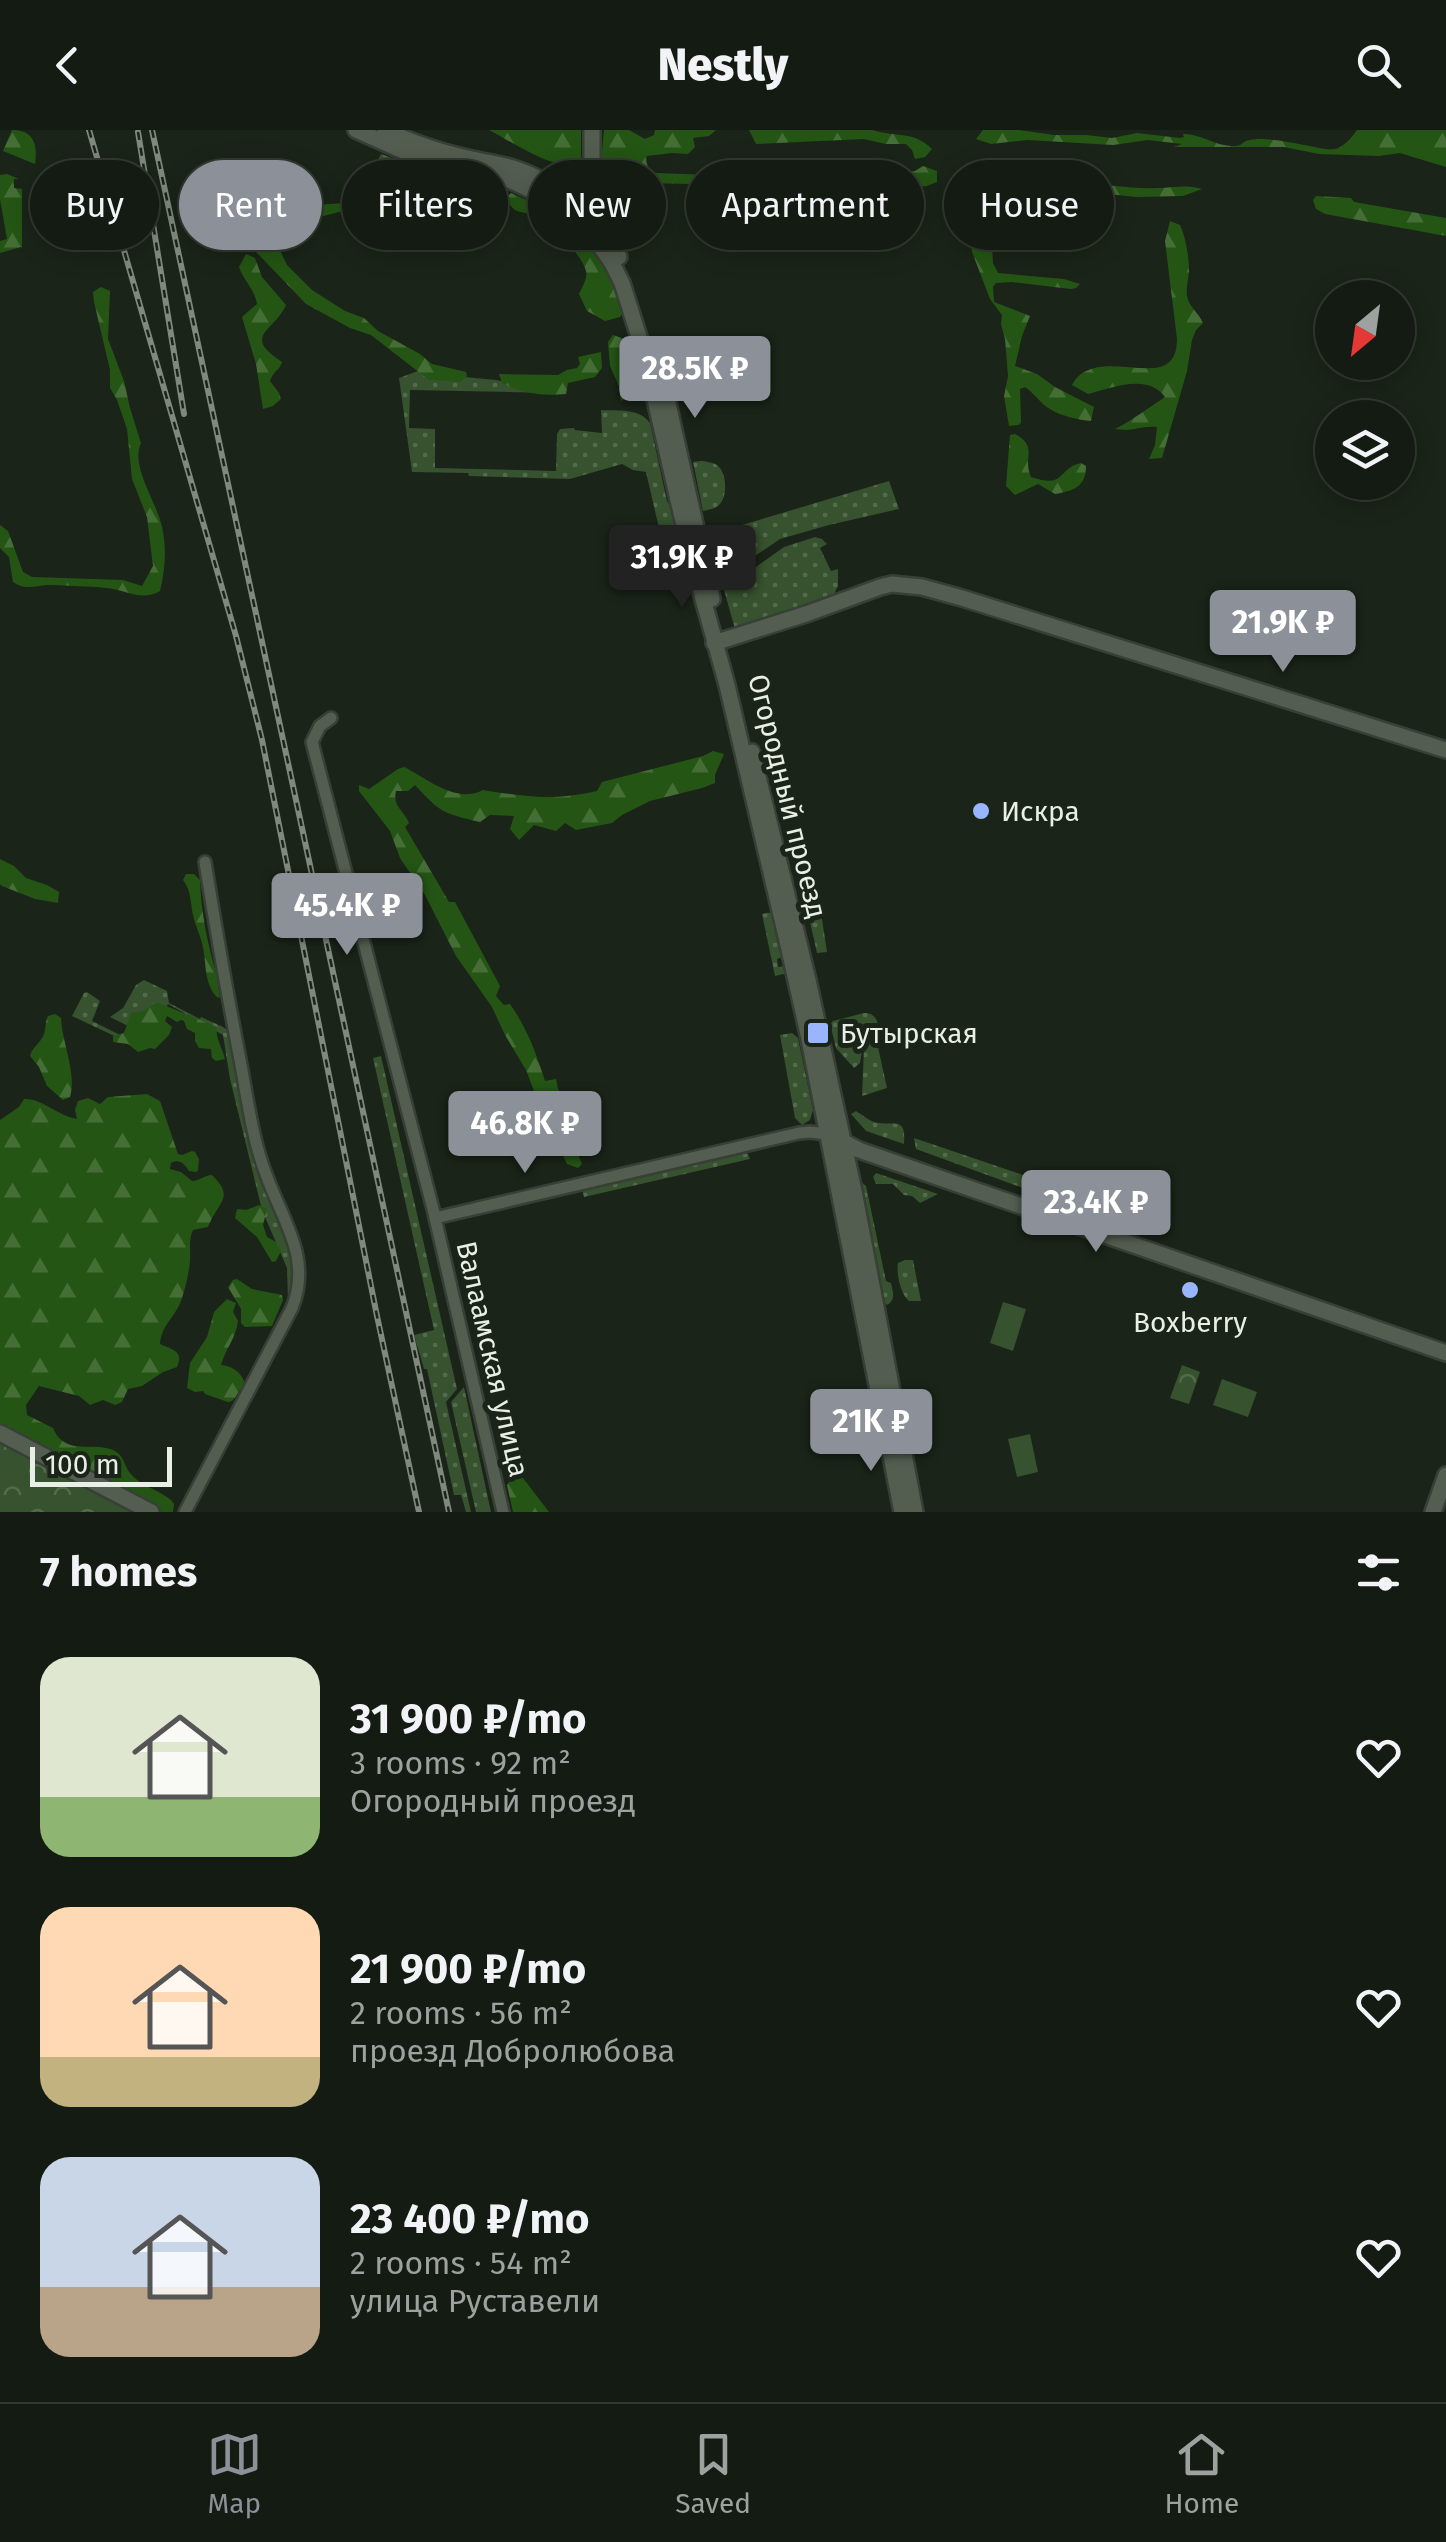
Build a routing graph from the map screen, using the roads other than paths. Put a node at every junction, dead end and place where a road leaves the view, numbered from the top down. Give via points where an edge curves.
1 (356, 130) edge
2 (385, 130) edge
3 (592, 130) edge
4 (434, 155) junction
5 (593, 160) edge
6 (528, 187) edge
7 (603, 250) edge
8 (608, 250) edge
9 (614, 250) edge
10 (612, 263) junction
11 (718, 642) junction
12 (331, 718) dead end
13 (1446, 750) edge
14 (205, 862) dead end
15 (835, 1138) junction
16 (435, 1218) junction
17 (1446, 1353) edge
18 (0, 1432) edge
19 (1446, 1476) edge
20 (151, 1512) edge
21 (184, 1512) edge
22 (503, 1512) edge
23 (902, 1512) edge
24 (915, 1512) edge
25 (1433, 1512) edge

1 - 4 main road via 386,145
2 - 4 main road
3 - 5 main road
4 - 6 main road, Огородный проезд
7 - 10 main road, Огородный проезд
8 - 10 main road
9 - 11 main road, Огородный проезд via 630,280 666,395
10 - 11 main road, Огородный проезд via 645,356 690,556
11 - 13 main road via 880,586 922,587
11 - 15 main road, Огородный проезд
12 - 16 street, Валаамская улица via 312,742
14 - 21 street via 259,1154 294,1235 298,1288
15 - 16 street via 799,1134
15 - 17 main road
15 - 23 main road, Огородный проезд
15 - 24 main road, Огородный проезд
16 - 22 street, Валаамская улица
18 - 20 main road
19 - 25 main road

